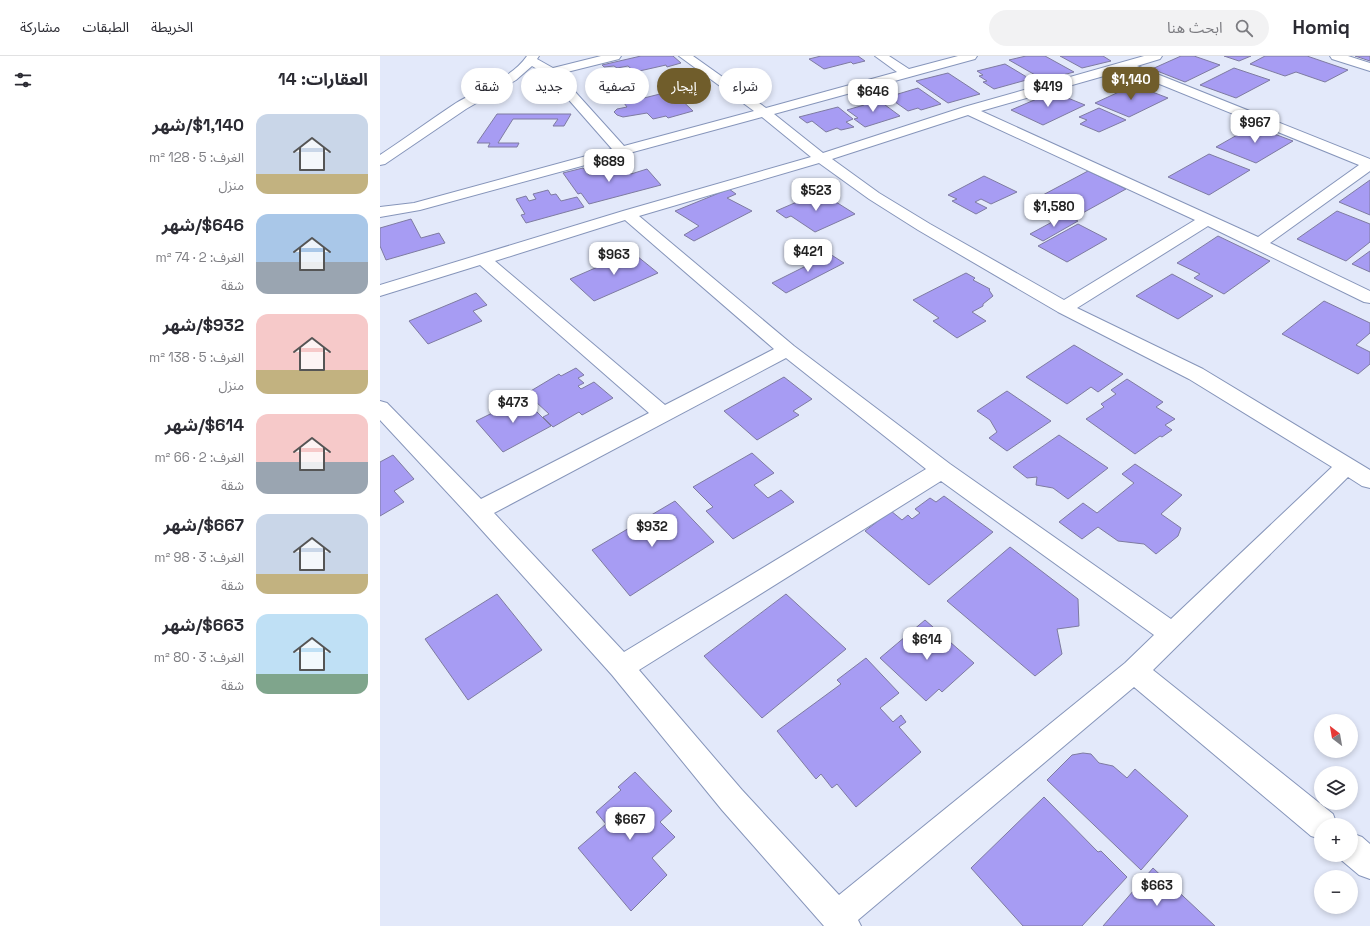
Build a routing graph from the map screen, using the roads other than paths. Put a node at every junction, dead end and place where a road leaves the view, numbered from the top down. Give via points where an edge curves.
1 (615, 56) edge
2 (685, 56) edge
3 (881, 56) edge
4 (971, 56) edge
5 (1156, 56) edge
6 (1336, 56) edge
7 (532, 58) edge
8 (1126, 66) junction
9 (1370, 67) edge
10 (546, 68) edge
11 (567, 68) edge
12 (906, 73) junction
13 (577, 102) edge
14 (968, 110) junction
15 (764, 112) junction
16 (620, 151) junction
17 (821, 158) junction
18 (380, 161) edge
19 (1370, 164) edge
20 (380, 212) edge
21 (628, 214) junction
22 (1207, 220) junction
23 (1259, 244) junction
24 (483, 259) junction
25 (380, 291) edge
26 (1370, 298) edge
27 (1064, 308) junction
28 (787, 350) junction
29 (380, 408) edge
30 (664, 414) junction
31 (1347, 465) junction
32 (942, 470) junction
33 (1370, 480) edge
34 (478, 511) junction
35 (1172, 634) junction
36 (621, 667) junction
37 (1134, 671) junction
38 (1314, 818) edge
39 (1358, 854) edge
40 (1370, 864) edge
41 (841, 922) edge

1 - 11 street
2 - 15 street
3 - 12 street
4 - 12 street
5 - 8 street
6 - 9 street
7 - 10 street
7 - 18 street via 519,72 461,106
8 - 14 street
8 - 19 street
12 - 15 street
13 - 16 street
14 - 17 street
14 - 22 street
15 - 16 street
15 - 17 street
16 - 20 street via 416,207
17 - 21 street
17 - 27 street via 874,196 924,227
19 - 23 street
21 - 24 street
21 - 28 street
22 - 23 street
22 - 27 street
23 - 26 street
24 - 25 street
24 - 30 street
27 - 31 street via 1196,374
28 - 30 street
28 - 32 street
29 - 34 street
30 - 34 street
31 - 33 street
31 - 35 street
32 - 35 street
32 - 36 street
34 - 36 street
35 - 37 street
36 - 41 street via 732,800
37 - 38 street
37 - 41 street
39 - 40 street

